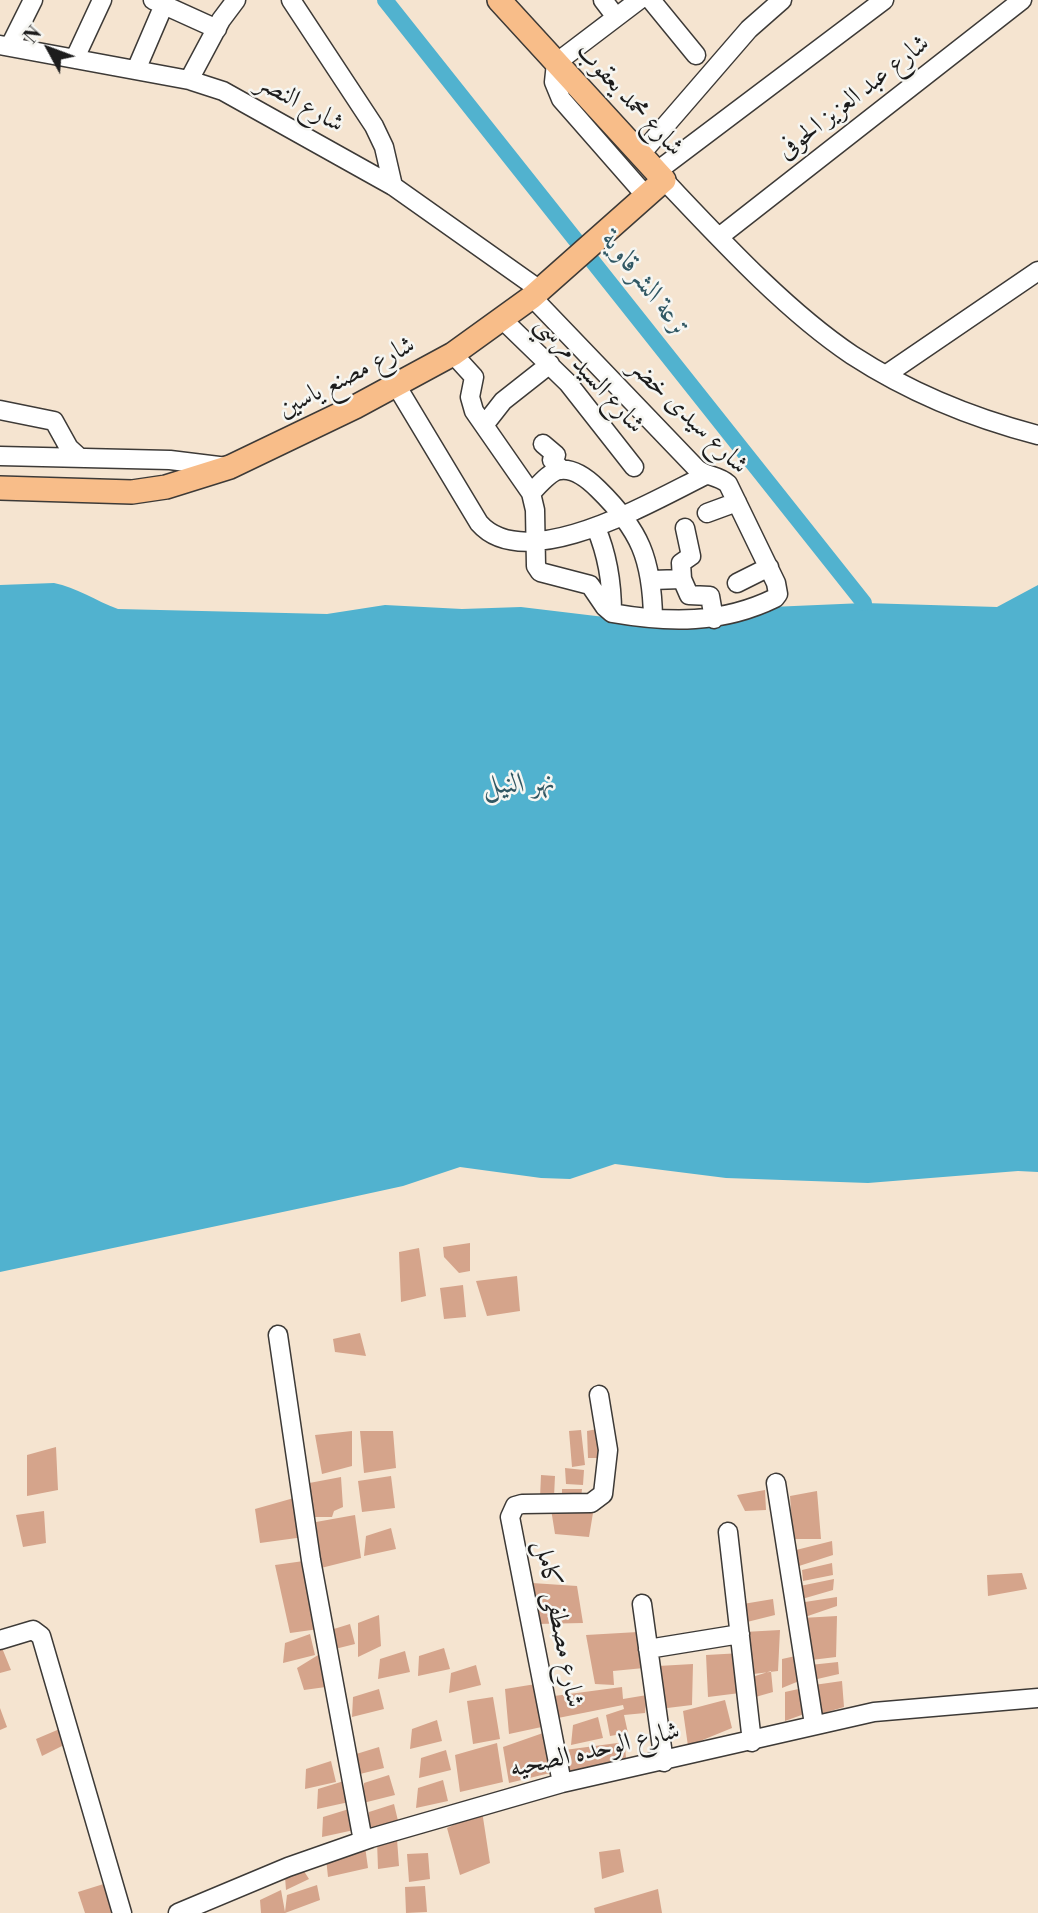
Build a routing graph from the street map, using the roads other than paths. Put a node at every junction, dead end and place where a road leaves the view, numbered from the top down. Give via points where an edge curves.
1 (33, 0) edge
2 (102, 0) edge
3 (235, 0) edge
4 (291, 0) edge
5 (499, 0) edge
6 (603, 0) edge
7 (639, 0) edge
8 (651, 0) edge
9 (782, 0) edge
10 (884, 0) edge
11 (1022, 0) edge
12 (160, 2) edge
13 (616, 17) junction
14 (217, 29) junction
15 (5, 45) edge
16 (696, 55) dead end
17 (75, 58) junction
18 (556, 63) junction
19 (136, 70) junction
20 (190, 80) junction
21 (640, 155) junction
22 (660, 176) junction
23 (393, 186) junction
24 (646, 196) junction
25 (719, 237) junction
26 (1038, 271) edge
27 (536, 294) junction
28 (503, 320) junction
29 (453, 355) junction
30 (592, 360) junction
31 (550, 363) junction
32 (887, 374) junction
33 (568, 383) junction
34 (396, 385) junction
35 (0, 410) edge
36 (485, 424) junction
37 (1038, 435) edge
38 (543, 444) dead end
39 (0, 456) edge
40 (80, 458) junction
41 (230, 467) junction
42 (634, 467) dead end
43 (561, 469) junction
44 (706, 475) junction
45 (0, 488) edge
46 (531, 493) junction
47 (737, 502) junction
48 (707, 513) dead end
49 (624, 515) junction
50 (596, 528) junction
51 (685, 528) dead end
52 (535, 540) junction
53 (769, 567) junction
54 (682, 579) junction
55 (652, 580) junction
56 (737, 583) dead end
57 (612, 613) junction
58 (653, 618) junction
59 (714, 618) junction
60 (278, 1335) dead end
61 (599, 1395) dead end
62 (776, 1483) dead end
63 (728, 1532) dead end
64 (642, 1604) dead end
65 (740, 1634) junction
66 (0, 1640) edge
67 (648, 1649) junction
68 (1038, 1698) edge
69 (814, 1724) junction
70 (752, 1742) junction
71 (664, 1762) junction
72 (562, 1783) junction
73 (363, 1841) junction
74 (122, 1913) edge
75 (178, 1913) edge

1 - 15 street
2 - 17 street
3 - 14 street
4 - 23 street via 374,126
5 - 18 main road, شارع محمد يعقوب
6 - 13 street
7 - 13 street
8 - 16 street
9 - 21 street via 749,29
10 - 22 street
11 - 25 street, شارع عبد العزيز الحوفى
12 - 14 street
12 - 19 street
13 - 18 street
14 - 20 street
15 - 17 street, شارع النصر
17 - 19 street, شارع النصر
18 - 21 main road, شارع محمد يعقوب
18 - 24 street via 554,82 561,99
19 - 20 street, شارع النصر
20 - 23 street, شارع النصر via 256,108
21 - 22 main road, شارع محمد يعقوب
22 - 24 main road, شارع مصنع ياسين
22 - 25 street, شارع محمد يعقوب
23 - 27 street, شارع النصر
24 - 27 main road, شارع مصنع ياسين
25 - 32 street, شارع محمد يعقوب via 838,345
26 - 32 street
27 - 28 main road, شارع مصنع ياسين
27 - 30 street, شارع سيدى خضر
28 - 29 main road, شارع مصنع ياسين
28 - 31 street, شارع السيد مرسي
29 - 34 main road, شارع مصنع ياسين
29 - 36 street via 474,377 471,404
30 - 33 street
30 - 44 street, شارع سيدى خضر
31 - 33 street, شارع السيد مرسي
31 - 36 street via 503,401
32 - 37 street, شارع محمد يعقوب via 972,416
33 - 42 street, شارع السيد مرسي
34 - 41 main road, شارع مصنع ياسين
34 - 52 street via 486,531 506,540
35 - 40 street via 54,421
36 - 46 street
38 - 43 street via 556,455 552,460
39 - 40 street
40 - 41 street
41 - 45 main road, شارع مصنع ياسين via 177,485 132,492
43 - 46 street
43 - 49 street via 586,479
44 - 47 street, شارع سيدى خضر via 721,478
44 - 49 street
46 - 52 street
47 - 48 street
47 - 53 street, شارع سيدى خضر
49 - 50 street
49 - 55 street via 643,546
50 - 52 street
50 - 57 street via 612,583
51 - 54 street via 691,556 681,563
52 - 57 street via 537,566 543,574 590,585
53 - 56 street
53 - 59 street, شارع سيدى خضر via 778,594 751,609
54 - 55 street
54 - 59 street via 689,595 710,596
55 - 58 street
57 - 58 street
58 - 59 street
60 - 73 street via 311,1560
61 - 72 street, شارع مصطفى كامل via 608,1450 603,1494 591,1503 522,1504 515,1506 510,1517
62 - 69 street
63 - 65 street
64 - 67 street
65 - 67 street
65 - 70 street
66 - 74 street via 33,1630 41,1636
67 - 71 street
68 - 69 street, شارع الوحده الصحيه via 874,1712
69 - 70 street, شارع الوحده الصحيه
70 - 71 street, شارع الوحده الصحيه
71 - 72 street, شارع الوحده الصحيه
72 - 73 street, شارع الوحده الصحيه
73 - 75 street, شارع الوحده الصحيه

